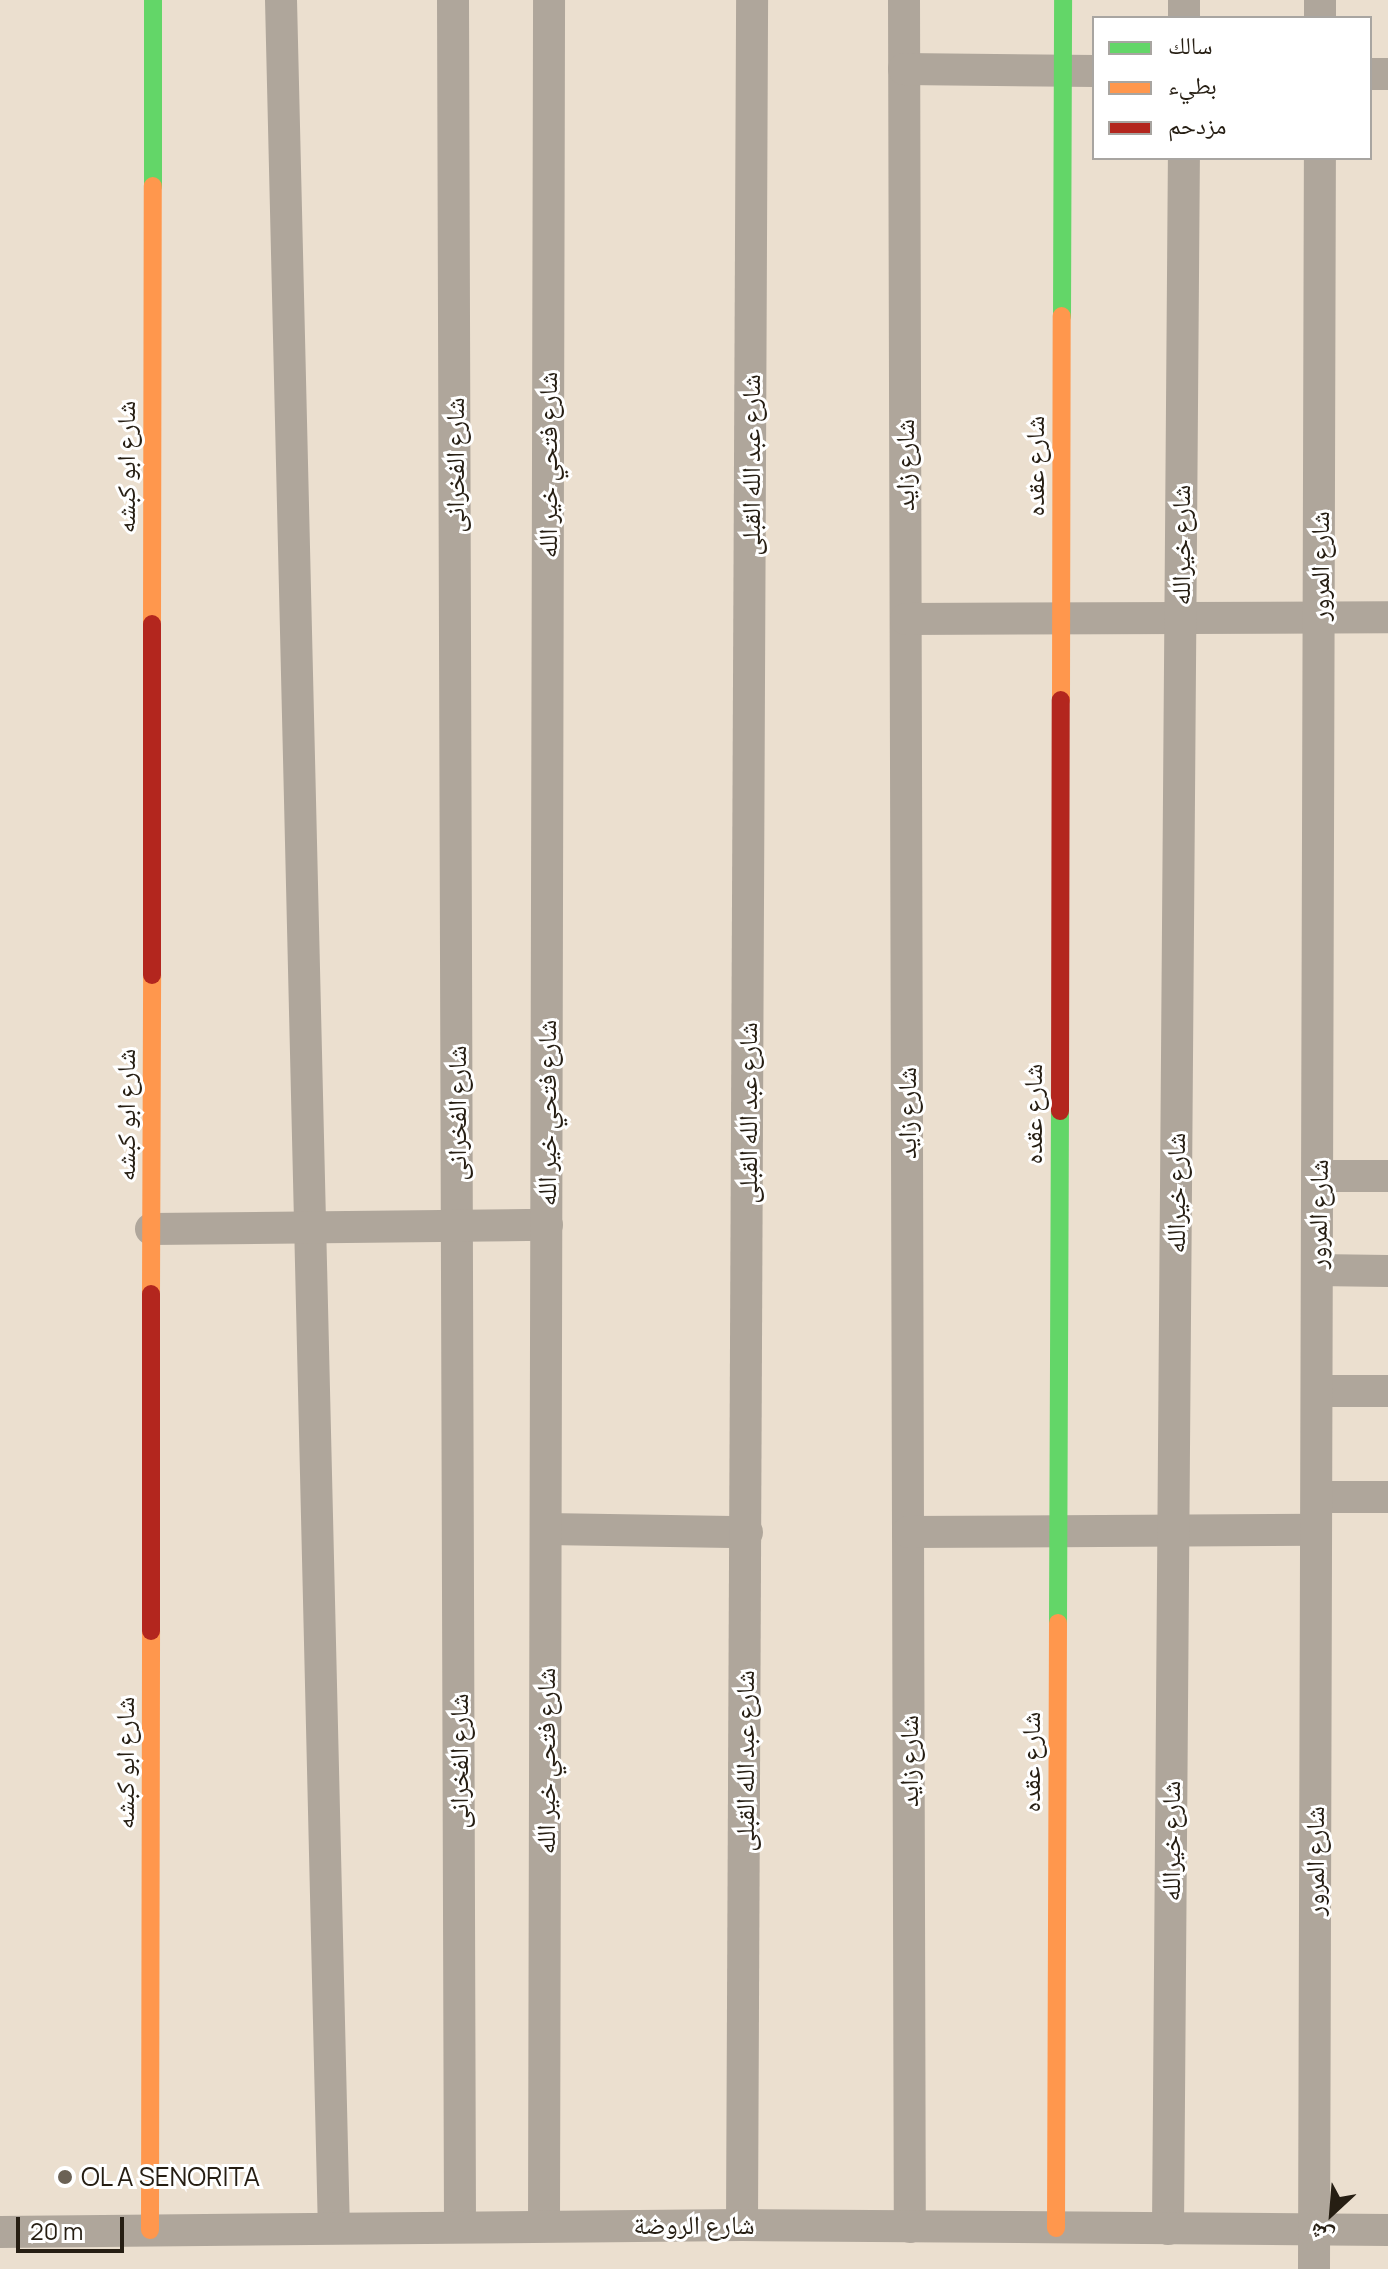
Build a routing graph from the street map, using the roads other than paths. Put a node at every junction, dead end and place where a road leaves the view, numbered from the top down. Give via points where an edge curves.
1 (153, 0) edge
2 (281, 0) edge
3 (453, 0) edge
4 (549, 0) edge
5 (752, 0) edge
6 (904, 0) edge
7 (1063, 0) edge
8 (904, 69) junction
9 (1062, 70) junction
10 (1092, 71) edge
11 (1184, 160) edge
12 (1320, 160) edge
13 (1320, 617) junction
14 (1388, 617) edge
15 (1061, 618) junction
16 (1180, 618) junction
17 (906, 619) junction
18 (1318, 1176) junction
19 (1388, 1176) edge
20 (457, 1225) junction
21 (547, 1225) junction
22 (151, 1229) junction
23 (310, 1229) junction
24 (1317, 1270) junction
25 (1388, 1271) edge
26 (1317, 1391) junction
27 (1388, 1391) edge
28 (1317, 1497) junction
29 (1388, 1497) edge
30 (547, 1529) junction
31 (1316, 1530) junction
32 (1173, 1531) junction
33 (747, 1532) junction
34 (908, 1532) junction
35 (1058, 1532) junction
36 (742, 2225) junction
37 (460, 2226) junction
38 (544, 2226) junction
39 (334, 2227) junction
40 (910, 2227) junction
41 (1056, 2228) junction
42 (1168, 2229) junction
43 (150, 2230) junction
44 (1314, 2230) junction
45 (1388, 2230) edge
46 (0, 2232) edge
47 (1314, 2269) edge

1 - 22 street, شارع ابو كبشه
2 - 23 street
3 - 20 street, شارع الفخرانى
4 - 21 street, شارع فتحي خير الله
5 - 33 street, شارع عبد الله القبلى
6 - 8 street, شارع زايد
7 - 9 street, شارع عقده
8 - 9 street
8 - 17 street, شارع زايد
9 - 10 street
9 - 15 street, شارع عقده
11 - 16 street, شارع خيرالله
12 - 13 street, شارع المرور
13 - 14 street
13 - 16 street
13 - 18 street, شارع المرور
15 - 16 street
15 - 17 street
15 - 35 street, شارع عقده
16 - 32 street, شارع خيرالله
17 - 34 street, شارع زايد
18 - 19 street
18 - 24 street, شارع المرور
20 - 21 street
20 - 23 street
20 - 37 street, شارع الفخرانى
21 - 30 street, شارع فتحي خير الله
22 - 23 street
22 - 43 street, شارع ابو كبشه
23 - 39 street
24 - 25 street
24 - 26 street, شارع المرور
26 - 27 street
26 - 28 street, شارع المرور
28 - 29 street
28 - 31 street, شارع المرور
30 - 33 street
30 - 38 street, شارع فتحي خير الله
31 - 32 street
31 - 44 street, شارع المرور
32 - 35 street
32 - 42 street, شارع خيرالله
33 - 36 street, شارع عبد الله القبلى
34 - 35 street
34 - 40 street, شارع زايد
35 - 41 street, شارع عقده
36 - 38 street, شارع الروضة
36 - 40 street, شارع الروضة
37 - 38 street, شارع الروضة
37 - 39 street, شارع الروضة
39 - 43 street, شارع الروضة
40 - 41 street, شارع الروضة
41 - 42 street, شارع الروضة
42 - 44 street, شارع الروضة
43 - 46 street, شارع الروضة
44 - 45 street, شارع الروضة
44 - 47 street, شارع المرور

